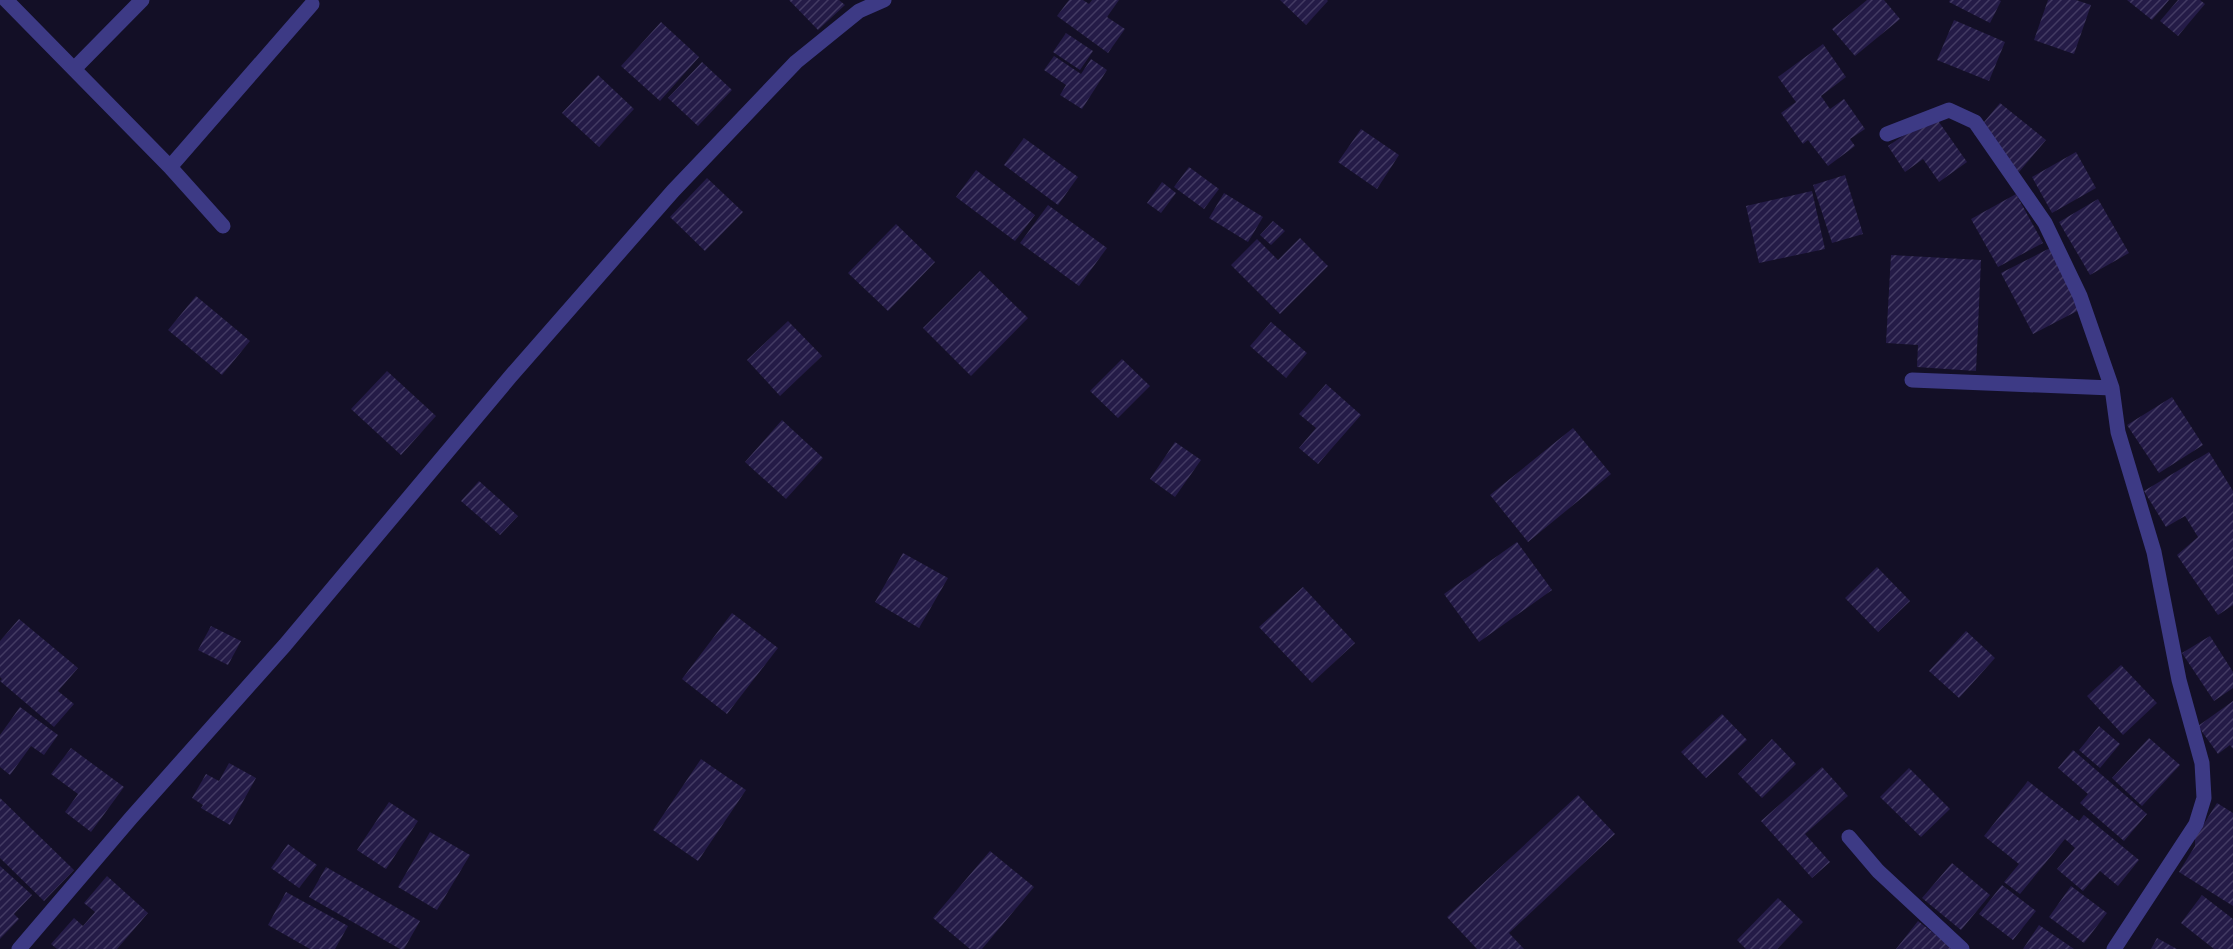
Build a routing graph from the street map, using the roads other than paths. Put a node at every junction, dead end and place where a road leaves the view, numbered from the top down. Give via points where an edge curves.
1 (6, 0) edge
2 (142, 0) edge
3 (884, 0) edge
4 (312, 4) dead end
5 (75, 68) junction
6 (1887, 134) dead end
7 (170, 167) junction
8 (223, 226) dead end
9 (1912, 380) dead end
10 (2112, 388) junction
11 (1849, 837) dead end
12 (19, 949) edge
13 (1962, 949) edge
14 (2114, 949) edge

1 - 5 street
2 - 5 street
3 - 12 street via 859,11 796,62 673,191
4 - 7 street
5 - 7 street
6 - 10 street via 1949,110 1975,122 2045,223 2080,296
7 - 8 street
9 - 10 street
10 - 14 street via 2118,432 2154,552 2179,680 2202,763 2204,798 2196,824
11 - 13 street via 1878,871

